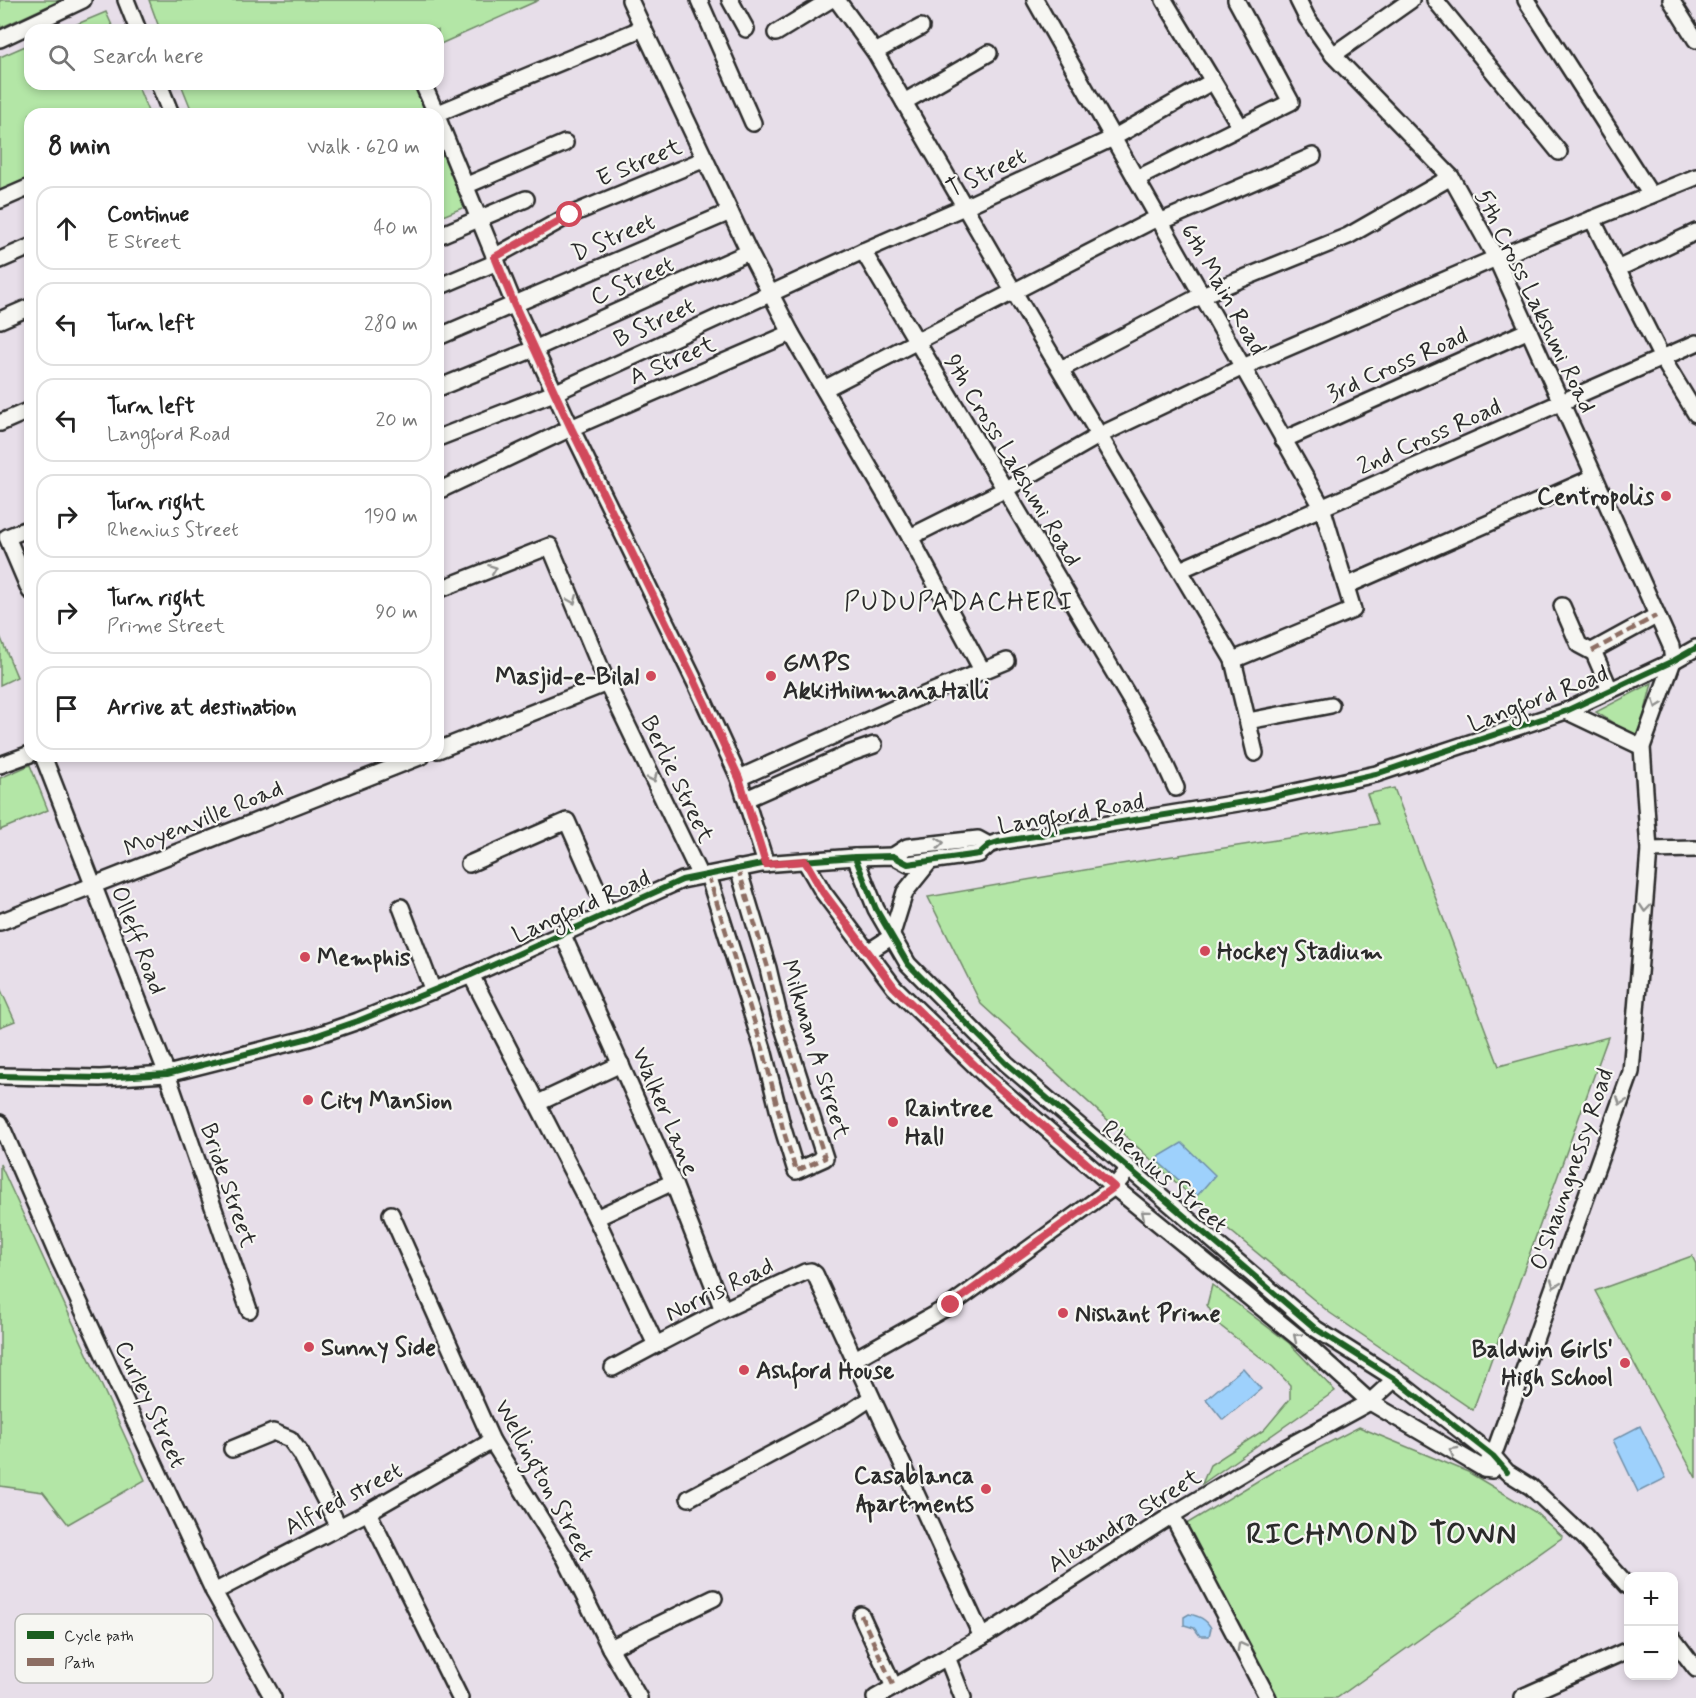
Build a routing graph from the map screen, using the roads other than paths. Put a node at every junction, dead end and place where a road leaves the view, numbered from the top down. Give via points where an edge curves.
1 (83, 0) edge
2 (126, 0) edge
3 (630, 0) edge
4 (699, 0) edge
5 (730, 0) edge
6 (830, 0) edge
7 (837, 0) edge
8 (1035, 0) edge
9 (1164, 0) edge
10 (1236, 0) edge
11 (1298, 0) edge
12 (1411, 0) edge
13 (1435, 0) edge
14 (1526, 0) edge
15 (1671, 0) edge
16 (32, 24) edge
17 (136, 24) edge
18 (921, 27) dead end
19 (24, 28) edge
20 (643, 28) junction
21 (747, 29) dead end
22 (776, 33) dead end
23 (0, 39) edge
24 (1696, 40) edge
25 (875, 52) junction
26 (989, 52) dead end
27 (1333, 55) junction
28 (1213, 81) junction
29 (161, 90) edge
30 (426, 90) edge
31 (904, 102) junction
32 (169, 108) edge
33 (434, 108) edge
34 (444, 112) edge
35 (753, 123) dead end
36 (1240, 126) junction
37 (444, 133) edge
38 (1113, 138) junction
39 (565, 143) dead end
40 (1559, 152) dead end
41 (1313, 156) dead end
42 (705, 159) junction
43 (1451, 177) junction
44 (1696, 177) edge
45 (1136, 179) junction
46 (465, 186) junction
47 (24, 190) edge
48 (1651, 195) junction
49 (526, 199) dead end
50 (0, 200) edge
51 (964, 207) junction
52 (730, 212) junction
53 (478, 219) junction
54 (1592, 219) junction
55 (1158, 220) junction
56 (1696, 232) edge
57 (444, 233) edge
58 (24, 250) edge
59 (863, 251) junction
60 (749, 252) junction
61 (1496, 258) junction
62 (496, 259) junction
63 (0, 260) edge
64 (1617, 269) junction
65 (444, 284) edge
66 (1014, 292) junction
67 (772, 293) junction
68 (1202, 295) junction
69 (514, 304) junction
70 (24, 310) edge
71 (0, 320) edge
72 (1529, 330) junction
73 (791, 333) junction
74 (444, 334) edge
75 (917, 342) junction
76 (1696, 343) edge
77 (534, 349) junction
78 (1662, 358) junction
79 (1243, 367) junction
80 (1062, 369) junction
81 (444, 386) edge
82 (824, 389) junction
83 (554, 393) junction
84 (1561, 402) junction
85 (24, 413) edge
86 (1696, 414) edge
87 (0, 423) edge
88 (571, 428) junction
89 (1100, 435) junction
90 (444, 436) edge
91 (1283, 440) junction
92 (1594, 477) junction
93 (444, 483) edge
94 (1004, 490) junction
95 (1322, 507) junction
96 (24, 530) edge
97 (910, 537) junction
98 (1180, 570) junction
99 (24, 577) edge
100 (1346, 586) junction
101 (444, 588) edge
102 (1562, 606) dead end
103 (1656, 616) junction
104 (1696, 648) edge
105 (1592, 651) junction
106 (1233, 660) junction
107 (1007, 661) dead end
108 (1673, 661) junction
109 (982, 670) junction
110 (607, 683) junction
111 (1611, 690) junction
112 (1331, 705) dead end
113 (1566, 711) junction
114 (1248, 721) junction
115 (874, 745) dead end
116 (1642, 747) junction
117 (444, 748) edge
118 (1255, 753) dead end
119 (24, 755) edge
120 (45, 762) edge
121 (407, 762) edge
122 (0, 765) edge
123 (739, 778) junction
124 (1176, 788) dead end
125 (746, 799) junction
126 (989, 845) junction
127 (1696, 849) edge
128 (1650, 850) junction
129 (893, 856) junction
130 (855, 857) junction
131 (805, 861) junction
132 (930, 861) junction
133 (470, 864) dead end
134 (766, 864) junction
135 (738, 868) junction
136 (704, 875) junction
137 (94, 885) junction
138 (400, 907) dead end
139 (608, 914) junction
140 (0, 922) edge
141 (562, 933) junction
142 (891, 937) junction
143 (868, 952) junction
144 (471, 975) junction
145 (433, 991) junction
146 (621, 1064) junction
147 (167, 1074) junction
148 (0, 1076) edge
149 (538, 1103) junction
150 (0, 1123) edge
151 (1129, 1169) junction
152 (673, 1182) junction
153 (1114, 1187) junction
154 (391, 1214) dead end
155 (596, 1218) junction
156 (249, 1310) dead end
157 (723, 1310) junction
158 (656, 1345) junction
159 (853, 1360) junction
160 (613, 1368) dead end
161 (1395, 1379) junction
162 (872, 1398) junction
163 (1370, 1402) junction
164 (1437, 1412) junction
165 (1423, 1433) junction
166 (492, 1441) junction
167 (232, 1449) dead end
168 (1488, 1462) junction
169 (689, 1498) dead end
170 (368, 1512) junction
171 (1172, 1515) junction
172 (339, 1527) junction
173 (1624, 1581) edge
174 (214, 1592) junction
175 (714, 1598) dead end
176 (861, 1615) dead end
177 (982, 1637) junction
178 (1678, 1645) edge
179 (610, 1648) junction
180 (1624, 1652) edge
181 (946, 1657) junction
182 (1696, 1669) edge
183 (894, 1687) junction
184 (1522, 1697) edge
185 (273, 1698) edge
186 (460, 1698) edge
187 (639, 1698) edge
188 (875, 1698) edge
189 (963, 1698) edge
190 (1268, 1698) edge

1 - 16 street
2 - 17 street
3 - 20 street
4 - 35 street
5 - 21 street
6 - 22 street
7 - 25 street
8 - 38 street, 6th Main Road
9 - 28 street
10 - 36 street via 1291,102
11 - 27 street, 5th Cross Lakshmi Road
12 - 27 street
13 - 40 street
14 - 48 street
15 - 24 street
18 - 25 street
19 - 23 street
20 - 34 street
20 - 42 street
25 - 31 street
26 - 31 street
27 - 43 street, 5th Cross Lakshmi Road
28 - 36 street
28 - 38 street, T Street
29 - 32 street
30 - 33 street
31 - 51 street
36 - 45 street
37 - 46 street
38 - 45 street, 6th Main Road
38 - 51 street, T Street
39 - 46 street
41 - 55 street
42 - 52 street
42 - 62 street, E Street via 570,215
43 - 61 street, 5th Cross Lakshmi Road
43 - 68 street via 1348,236
44 - 48 street
45 - 55 street, 6th Main Road
46 - 53 street
47 - 50 street
48 - 54 street
49 - 53 street
51 - 59 street, T Street
51 - 66 street
52 - 60 street
52 - 69 street, D Street
53 - 57 street
53 - 62 street
54 - 61 street
54 - 64 street
55 - 66 street
55 - 68 street, 6th Main Road
56 - 64 street
58 - 63 street
59 - 67 street, T Street
59 - 75 street, 9th Cross Lakshmi Road
60 - 67 street
60 - 77 street, C Street
61 - 72 street, 5th Cross Lakshmi Road
61 - 79 street
62 - 65 street, E Street
62 - 69 street
64 - 78 street
66 - 75 street
66 - 80 street
67 - 73 street
67 - 83 street, B Street
68 - 79 street, 6th Main Road
68 - 80 street
69 - 74 street, D Street
69 - 77 street
70 - 71 street
72 - 84 street, 5th Cross Lakshmi Road
72 - 91 street, 3rd Cross Road
73 - 82 street
73 - 88 street, A Street
75 - 82 street
75 - 94 street, 9th Cross Lakshmi Road
76 - 78 street, 2nd Cross Road
77 - 81 street, C Street
77 - 83 street
78 - 84 street, 2nd Cross Road
78 - 86 street
79 - 89 street
79 - 91 street, 6th Main Road
80 - 89 street
82 - 97 street
83 - 88 street
83 - 90 street, B Street
84 - 92 street, 5th Cross Lakshmi Road
84 - 95 street, 2nd Cross Road
85 - 87 street
88 - 93 street, A Street
88 - 123 street
89 - 94 street
89 - 98 street
91 - 95 street, 6th Main Road
92 - 100 street
92 - 103 street, 5th Cross Lakshmi Road
94 - 97 street
94 - 124 street, 9th Cross Lakshmi Road via 1154,738
95 - 98 street, 2nd Cross Road
95 - 100 street, 6th Main Road
96 - 99 street via 7,537
97 - 109 street
98 - 106 street
100 - 106 street, 6th Main Road via 1353,610
101 -> 110 street, Berlie Street via 550,546
102 - 105 street via 1579,645
103 - 105 street
103 - 108 street, 5th Cross Lakshmi Road via 1671,646
104 - 108 street, Langford Road
105 - 111 street
106 - 114 street
107 - 109 street
108 - 111 street, Langford Road
108 -> 116 street, O'Shaungnessy Road
109 - 123 street
110 - 117 street
110 -> 136 street, Berlie Street
111 - 113 street, Langford Road
112 - 114 street
113 - 116 street
113 - 126 street, Langford Road via 1376,774 1263,799
114 - 118 street
115 - 125 street
116 - 128 street, O'Shaungnessy Road
119 - 122 street
120 - 137 street, Olleff Road
121 - 137 street, Moyenville Road
123 - 125 street
125 - 134 street
129 -> 126 street via 907,847 978,839
126 - 132 street, Langford Road via 979,854
127 - 128 street
128 -> 168 street, O'Shaungnessy Road via 1631,1072
129 - 130 street, Langford Road
129 - 132 street, Langford Road via 908,864
130 - 131 street, Langford Road
130 - 142 street, Rhenius Street
131 - 134 street, Langford Road
131 - 143 street, Rhenius Street
132 - 142 street via 905,892
133 - 139 street via 567,821
134 - 135 street, Langford Road
135 - 136 street, Langford Road
135 - 136 street, Milkman A Street via 825,1158 796,1171 763,1049
136 - 139 street, Langford Road via 682,880
137 - 140 street, Moyenville Road
137 - 147 street, Olleff Road
138 - 145 street
139 - 141 street, Langford Road
141 - 144 street, Langford Road
141 - 146 street, Walker Lane
142 - 143 street
142 - 151 street, Rhenius Street via 908,964 1006,1063
143 - 153 street, Rhenius Street via 894,987 990,1080
144 - 145 street, Langford Road
144 - 149 street, Norris Road
145 - 147 street, Langford Road via 309,1038
146 - 149 street
146 - 152 street, Walker Lane
147 - 148 street, Langford Road via 100,1078
147 - 156 street, Bride Street
149 - 155 street, Norris Road
150 - 174 street, Curley Street
151 - 153 street
151 - 161 street, Rhenius Street via 1316,1329
152 - 155 street
152 - 157 street, Walker Lane
153 - 159 street via 951,1305
163 -> 153 street, Rhenius Street via 1306,1344
154 - 166 street, Wellington Street
155 - 158 street, Norris Road
157 - 158 street, Norris Road
157 - 159 street, Norris Road via 811,1271 818,1278
158 - 160 street
159 - 162 street, Norris Road
161 - 163 street, Alexandra Street
161 - 164 street, Rhenius Street
162 - 169 street
162 - 177 street, Norris Road
163 - 165 street, Rhenius Street
163 - 171 street, Alexandra Street
164 - 165 street
164 - 168 street, Rhenius Street
168 -> 165 street, Rhenius Street
166 - 170 street, Alfred street
166 - 179 street, Wellington Street via 565,1558
167 - 172 street via 273,1432 290,1439
168 - 173 street, Rhenius Street via 1532,1487
170 - 172 street, Alfred street
170 - 186 street, Alfred street
171 - 177 street, Alexandra Street
190 -> 171 street
172 - 174 street, Alfred street
174 - 185 street, Curley Street
175 - 179 street
176 - 183 street
177 - 181 street, Alexandra Street
178 - 182 street
179 - 187 street, Wellington Street
180 - 184 street
181 - 183 street, Alexandra Street
181 - 189 street
183 - 188 street, Alexandra Street

